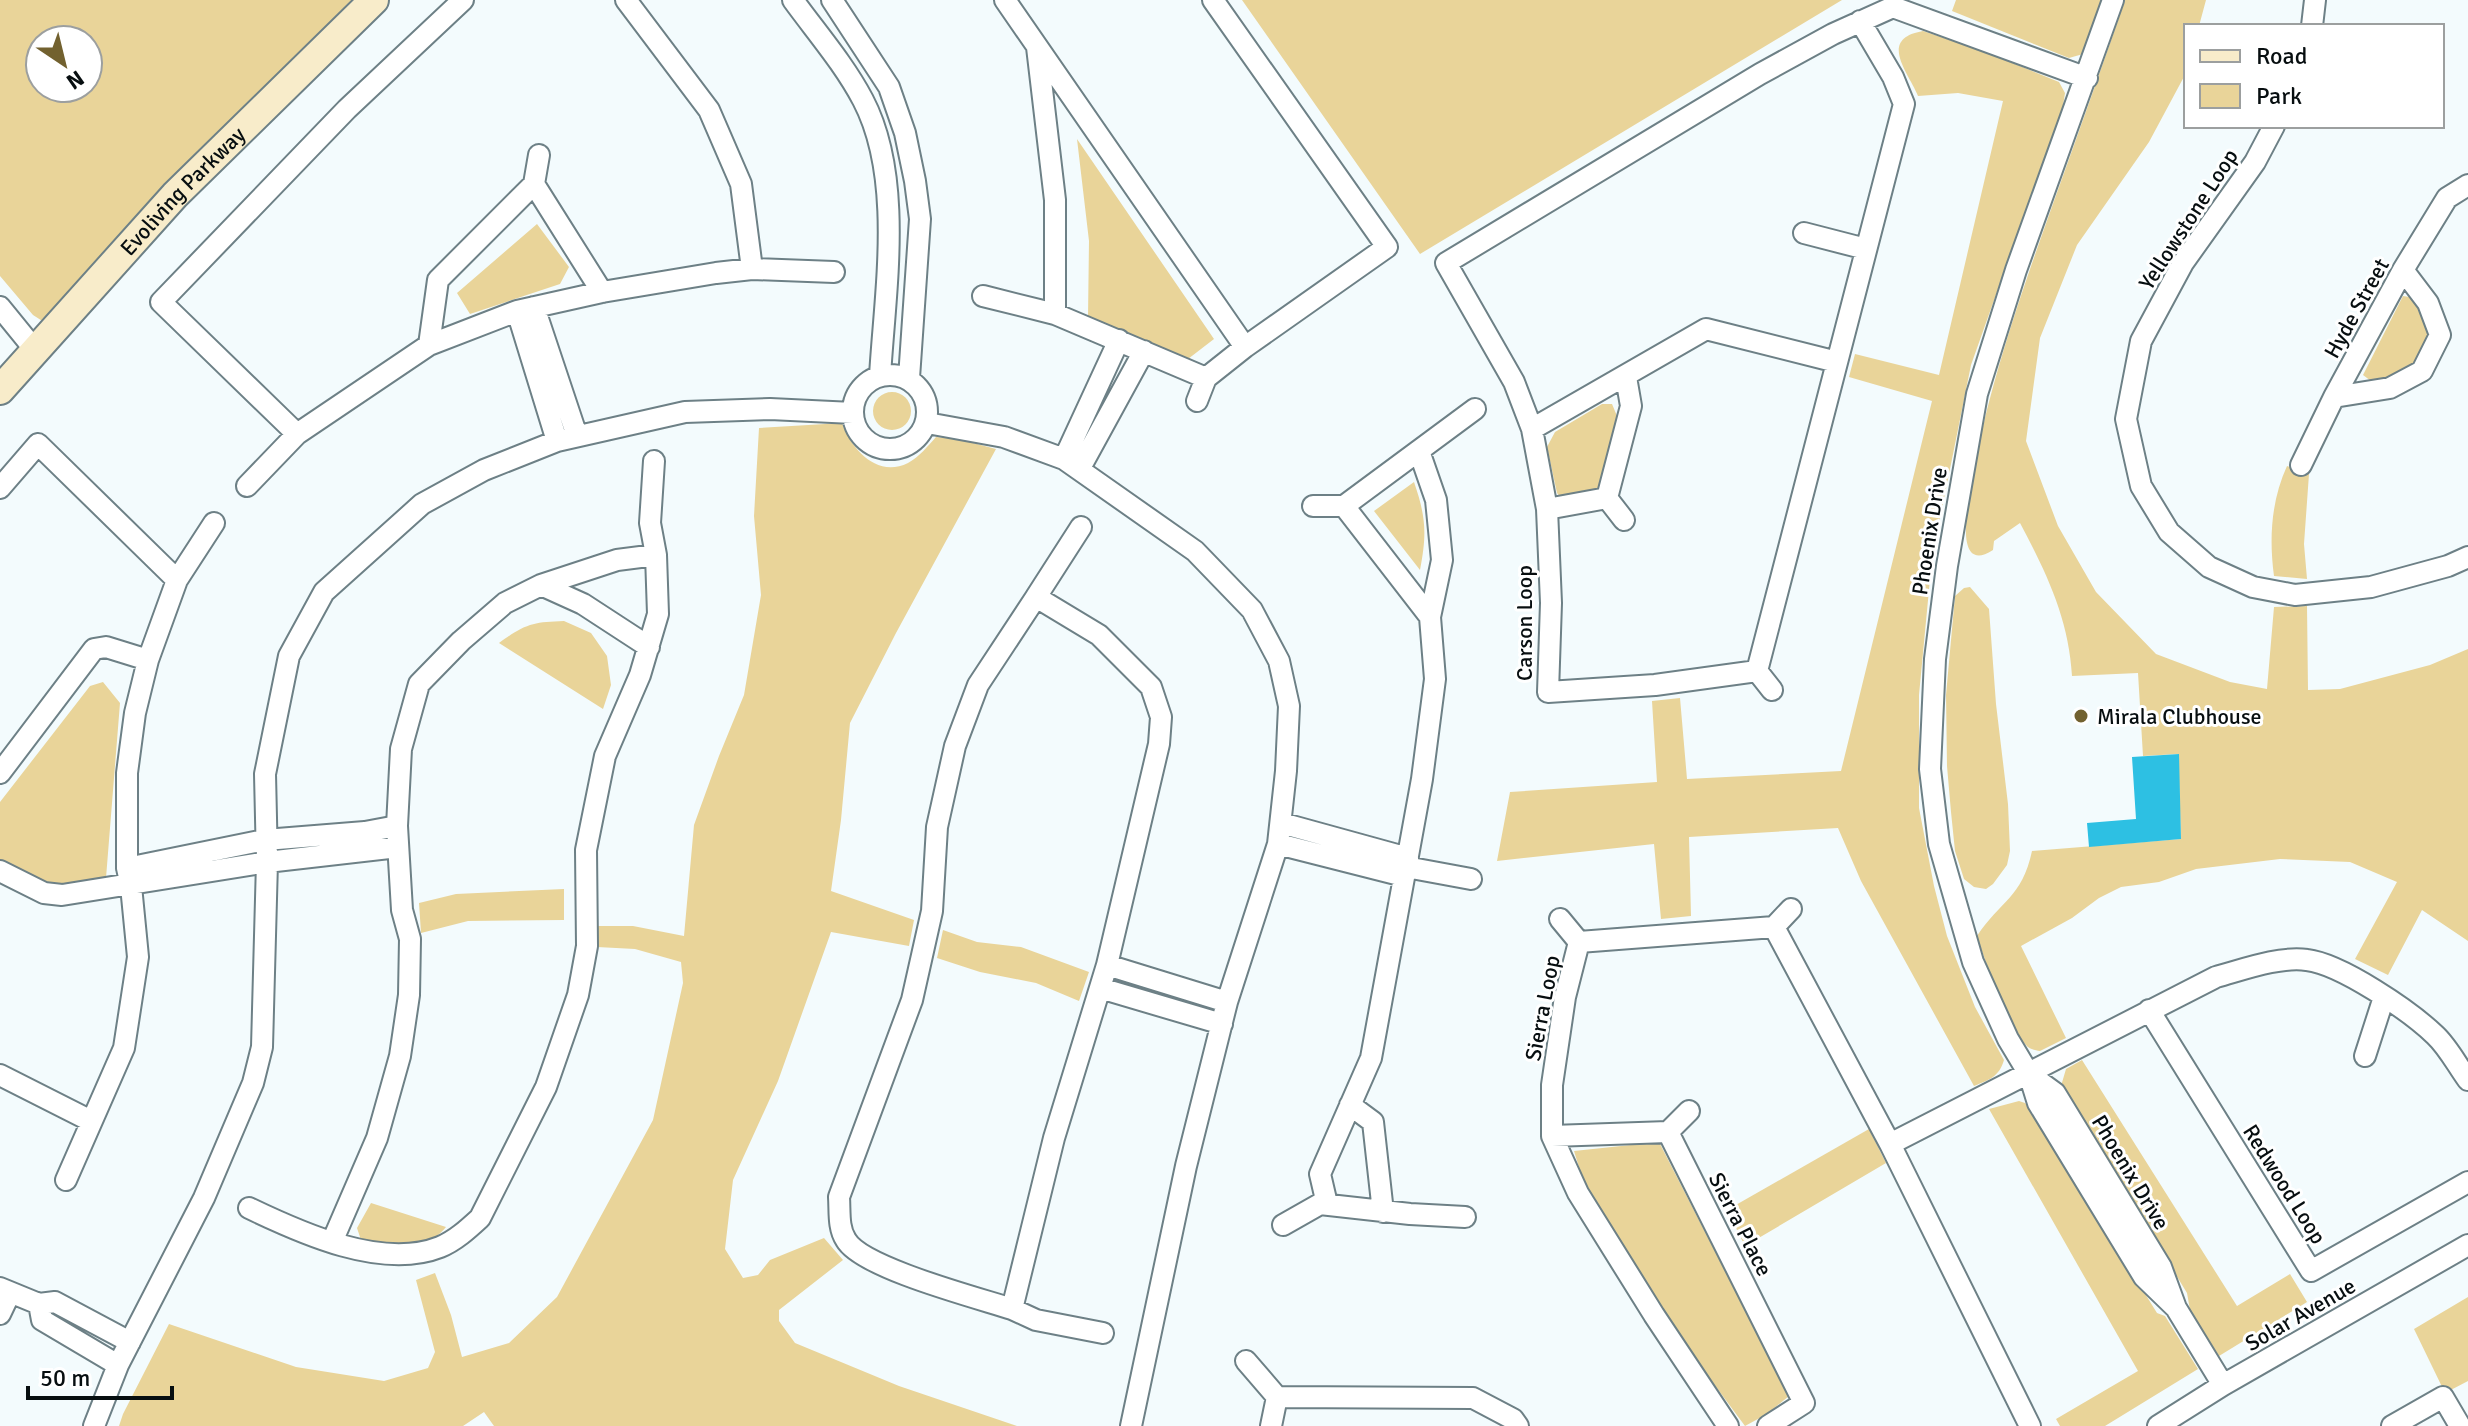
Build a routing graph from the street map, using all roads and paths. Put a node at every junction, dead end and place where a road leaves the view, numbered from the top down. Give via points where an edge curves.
1 (374, 0) edge
2 (463, 0) edge
3 (626, 0) edge
4 (793, 0) edge
5 (832, 0) edge
6 (1005, 0) edge
7 (1213, 0) edge
8 (2113, 0) edge
9 (2315, 0) edge
10 (1860, 21) junction
11 (2312, 24) edge
12 (1037, 45) junction
13 (2087, 78) junction
14 (2273, 128) edge
15 (539, 155) dead end
16 (534, 184) junction
17 (2468, 185) edge
18 (1804, 233) dead end
19 (1866, 249) junction
20 (752, 269) junction
21 (2403, 270) junction
22 (834, 272) dead end
23 (602, 292) junction
24 (983, 296) dead end
25 (0, 307) edge
26 (526, 309) junction
27 (1055, 314) junction
28 (1119, 340) junction
29 (429, 345) junction
30 (1245, 347) junction
31 (35, 350) junction
32 (1144, 351) junction
33 (1837, 362) junction
34 (880, 376) junction
35 (1626, 377) junction
36 (909, 378) junction
37 (1206, 378) junction
38 (0, 390) edge
39 (2334, 397) junction
40 (1197, 401) dead end
41 (1475, 409) dead end
42 (853, 413) junction
43 (927, 423) junction
44 (1532, 429) junction
45 (297, 434) junction
46 (567, 438) junction
47 (1419, 451) junction
48 (654, 461) dead end
49 (1072, 463) junction
50 (2301, 465) dead end
51 (247, 486) dead end
52 (0, 488) edge
53 (1607, 498) junction
54 (1313, 506) dead end
55 (1344, 506) junction
56 (1547, 509) junction
57 (1624, 520) dead end
58 (214, 523) dead end
59 (1081, 527) dead end
60 (656, 555) junction
61 (2468, 557) edge
62 (177, 580) junction
63 (541, 585) junction
64 (1036, 597) junction
65 (1430, 617) junction
66 (649, 647) junction
67 (148, 660) junction
68 (1757, 671) junction
69 (1772, 690) dead end
70 (0, 773) edge
71 (1281, 823) junction
72 (397, 826) junction
73 (265, 840) junction
74 (1278, 844) junction
75 (398, 847) junction
76 (267, 862) junction
77 (1406, 867) junction
78 (0, 871) edge
79 (129, 877) junction
80 (1471, 879) dead end
81 (1791, 909) dead end
82 (1560, 919) dead end
83 (1774, 927) junction
84 (1579, 942) junction
85 (1107, 965) junction
86 (1100, 988) junction
87 (2384, 997) junction
88 (1227, 1002) junction
89 (2149, 1010) junction
90 (1222, 1024) junction
91 (2365, 1056) dead end
92 (2029, 1074) junction
93 (0, 1075) edge
94 (2468, 1080) edge
95 (1350, 1105) junction
96 (1689, 1111) dead end
97 (91, 1121) junction
98 (1668, 1132) junction
99 (1552, 1136) junction
100 (1890, 1144) junction
101 (66, 1180) dead end
102 (2468, 1182) edge
103 (1327, 1204) junction
104 (249, 1208) dead end
105 (1383, 1212) junction
106 (1465, 1217) dead end
107 (1283, 1225) dead end
108 (332, 1242) junction
109 (2468, 1245) edge
110 (5, 1290) edge
111 (39, 1304) junction
112 (1012, 1309) junction
113 (0, 1314) edge
114 (1103, 1333) dead end
115 (130, 1342) junction
116 (1246, 1361) dead end
117 (118, 1365) junction
118 (2223, 1385) junction
119 (1277, 1397) junction
120 (94, 1426) edge
121 (1131, 1426) edge
122 (1271, 1426) edge
123 (1518, 1426) edge
124 (1728, 1426) edge
125 (1768, 1426) edge
126 (2030, 1426) edge
127 (2158, 1426) edge
128 (2392, 1426) edge
129 (2460, 1426) edge

1 - 31 street, Evoliving Parkway via 175,195
2 - 45 street via 347,109 161,302
3 - 20 street via 709,110 741,184
4 - 34 street via 848,75 879,146 890,224
5 - 36 street via 889,87 913,169 920,219
6 - 12 street
7 - 30 street via 1387,247
8 - 13 street, Phoenix Drive
9 - 11 street
10 - 13 street, Carson Loop via 1893,7
10 - 19 street via 1904,104
10 - 44 street, Carson Loop via 1760,74 1446,263 1514,382
12 - 27 street via 1055,200
12 - 30 street
13 - 92 street, Phoenix Drive via 1977,394 1935,659 1930,769 1939,844 1973,962
14 - 61 street, Yellowstone Loop via 2183,263 2141,341 2126,419 2141,486 2169,532 2209,567 2253,587 2295,595 2371,587
15 - 16 street
16 - 23 street
16 - 29 street via 438,280
17 - 21 street, Hyde Street via 2447,198
18 - 19 street
19 - 33 street
20 - 22 street
20 - 23 street
21 - 39 street, Hyde Street
21 - 39 street via 2428,303 2440,335 2422,371 2390,388
23 - 26 street
24 - 27 street
25 - 31 street
26 - 29 street
26 - 46 street
27 - 28 street
28 - 32 street
28 - 49 street
29 - 45 street
30 - 37 street
31 - 38 street, Evoliving Parkway
32 - 37 street
32 - 49 street
33 - 35 street via 1706,329
33 - 68 street
34 - 36 street
34 - 42 street via 860,389
35 - 44 street
35 - 53 street via 1631,406
36 - 43 street via 925,398
37 - 40 street
39 - 50 street, Hyde Street
41 - 47 street
42 - 43 street via 860,435 891,450 913,442
42 - 46 street via 685,412
43 - 49 street via 1004,437
44 - 56 street, Carson Loop
45 - 51 street
46 - 73 street via 484,470 422,504 324,592 289,656 265,774
47 - 55 street
47 - 65 street via 1436,500 1442,560
48 - 60 street via 650,523
49 - 71 street via 1195,551 1252,610 1279,661 1289,706
52 - 62 street via 38,444
53 - 56 street
53 - 57 street
54 - 55 street
55 - 65 street
56 - 68 street, Carson Loop via 1548,692
58 - 62 street
59 - 64 street
60 - 63 street via 617,560
60 - 66 street via 658,614
62 - 67 street
63 - 66 street via 583,604
63 - 72 street via 505,603 419,684 401,749
64 - 85 street via 1099,635 1151,687 1161,717
64 - 112 street via 978,685 955,746 937,827 932,911 912,1000 839,1197 841,1230 854,1251
65 - 77 street via 1435,679
66 - 108 street via 605,756 586,850 587,946 578,995 546,1087 480,1218 442,1247 416,1254
67 - 70 street via 106,647 94,649
67 - 79 street via 127,773
68 - 69 street
71 - 74 street
71 - 77 street
72 - 73 street
72 - 75 street
73 - 76 street
73 - 79 street
74 - 77 street
74 - 88 street
75 - 76 street
75 - 108 street via 402,910 410,939 400,1056 377,1138
76 - 79 street
76 - 115 street via 262,1047 253,1083 204,1198
77 - 80 street
77 - 95 street via 1371,1058
78 - 79 street via 44,893 62,895
79 - 97 street via 138,957 124,1048
81 - 83 street
82 - 84 street
83 - 84 street, Sierra Loop
83 - 100 street
84 - 99 street, Sierra Loop via 1552,1085
85 - 86 street
85 - 88 street
86 - 90 street
86 - 112 street via 1054,1138
87 - 89 street via 2307,959 2216,977
87 - 91 street
87 - 94 street via 2436,1036
88 - 90 street
89 - 92 street
89 - 102 street, Redwood Loop via 2311,1271
90 - 121 street
92 - 100 street
92 - 118 street, Phoenix Drive via 2055,1093 2161,1267 2176,1308
93 - 97 street
95 - 103 street via 1320,1174
95 - 105 street via 1373,1122
96 - 98 street
97 - 101 street
98 - 99 street
98 - 125 street, Sierra Place via 1804,1403
99 - 124 street, Sierra Loop via 1578,1193
100 - 126 street
103 - 105 street
103 - 107 street
104 - 108 street
105 - 106 street
109 - 118 street, Solar Avenue
110 - 111 street
110 - 113 street
111 - 115 street via 55,1302
111 - 117 street via 42,1320
112 - 114 street via 1036,1320
115 - 117 street
116 - 119 street
117 - 120 street
118 - 127 street, Solar Avenue
119 - 122 street
119 - 123 street via 1473,1398
128 - 129 street via 2443,1397

